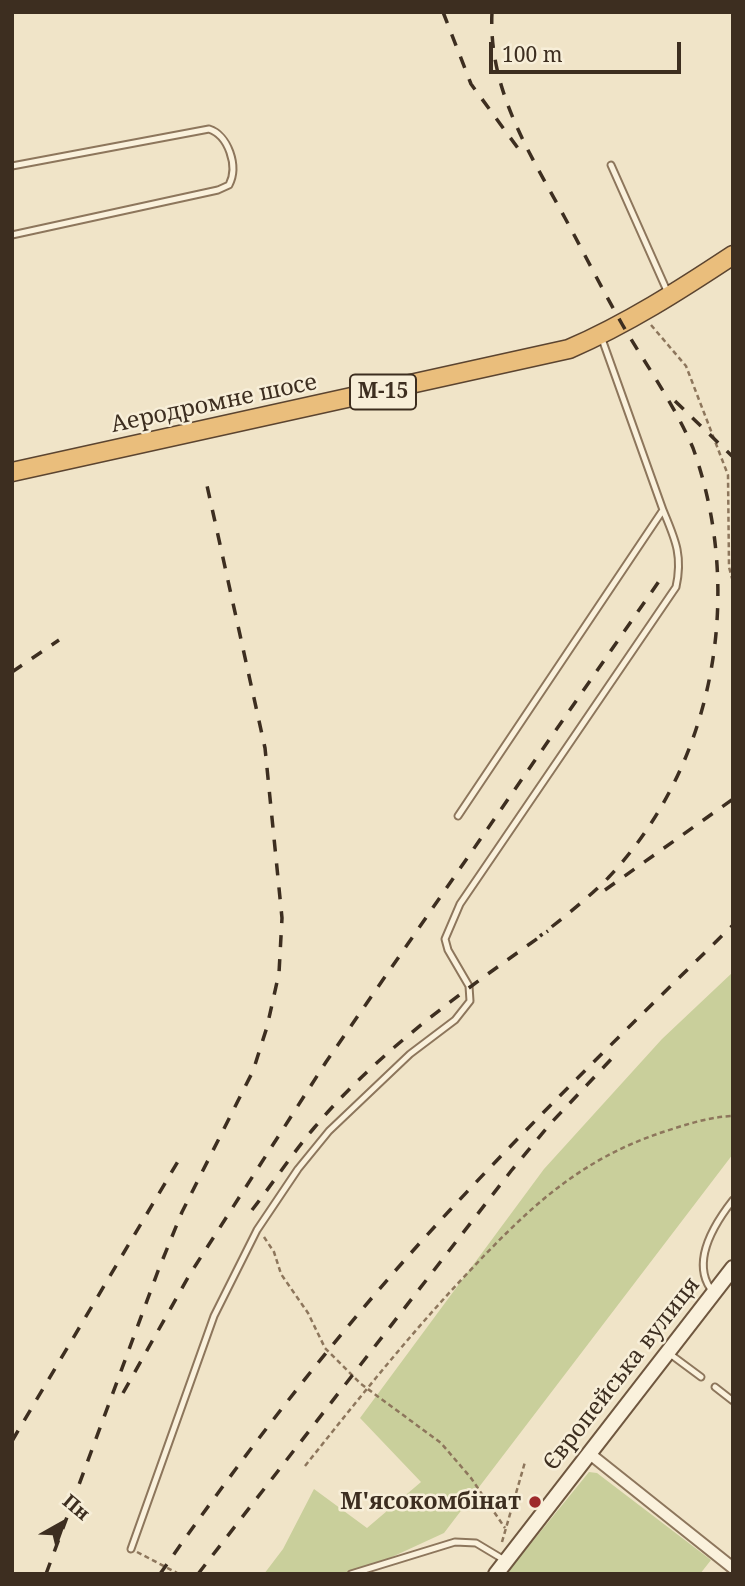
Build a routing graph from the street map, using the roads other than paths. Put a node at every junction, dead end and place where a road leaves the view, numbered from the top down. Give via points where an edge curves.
1 (611, 165) dead end
2 (12, 166) edge
3 (12, 235) edge
4 (733, 255) edge
5 (670, 296) junction
6 (601, 335) junction
7 (12, 472) edge
8 (663, 510) junction
9 (458, 816) dead end
10 (733, 1200) edge
11 (733, 1268) edge
12 (713, 1292) junction
13 (667, 1352) junction
14 (701, 1377) dead end
15 (715, 1387) dead end
16 (733, 1401) edge
17 (590, 1454) junction
18 (131, 1549) road end
19 (503, 1558) junction
20 (733, 1568) edge
21 (351, 1574) edge
22 (496, 1574) edge

1 - 5 lane
2 - 3 lane via 208,129 227,142 232,173 229,185 218,190
4 - 5 highway, Аеродромне шосе / М-15
5 - 6 highway, Аеродромне шосе / М-15
6 - 7 highway, Аеродромне шосе / М-15 via 569,349 495,367
6 - 8 lane
8 - 9 lane
8 - 18 lane via 681,565 676,587 460,904 447,930 447,950 469,986 470,1001 455,1020 410,1054 329,1131 257,1230 214,1317
10 - 12 lane via 709,1237 704,1256
11 - 12 main road, Європейська вулиця
12 - 13 main road, Європейська вулиця
13 - 14 lane
13 - 17 main road, Європейська вулиця
15 - 16 lane
17 - 19 main road, Європейська вулиця
17 - 20 street
19 - 21 lane via 476,1543 455,1542
19 - 22 main road, Європейська вулиця

